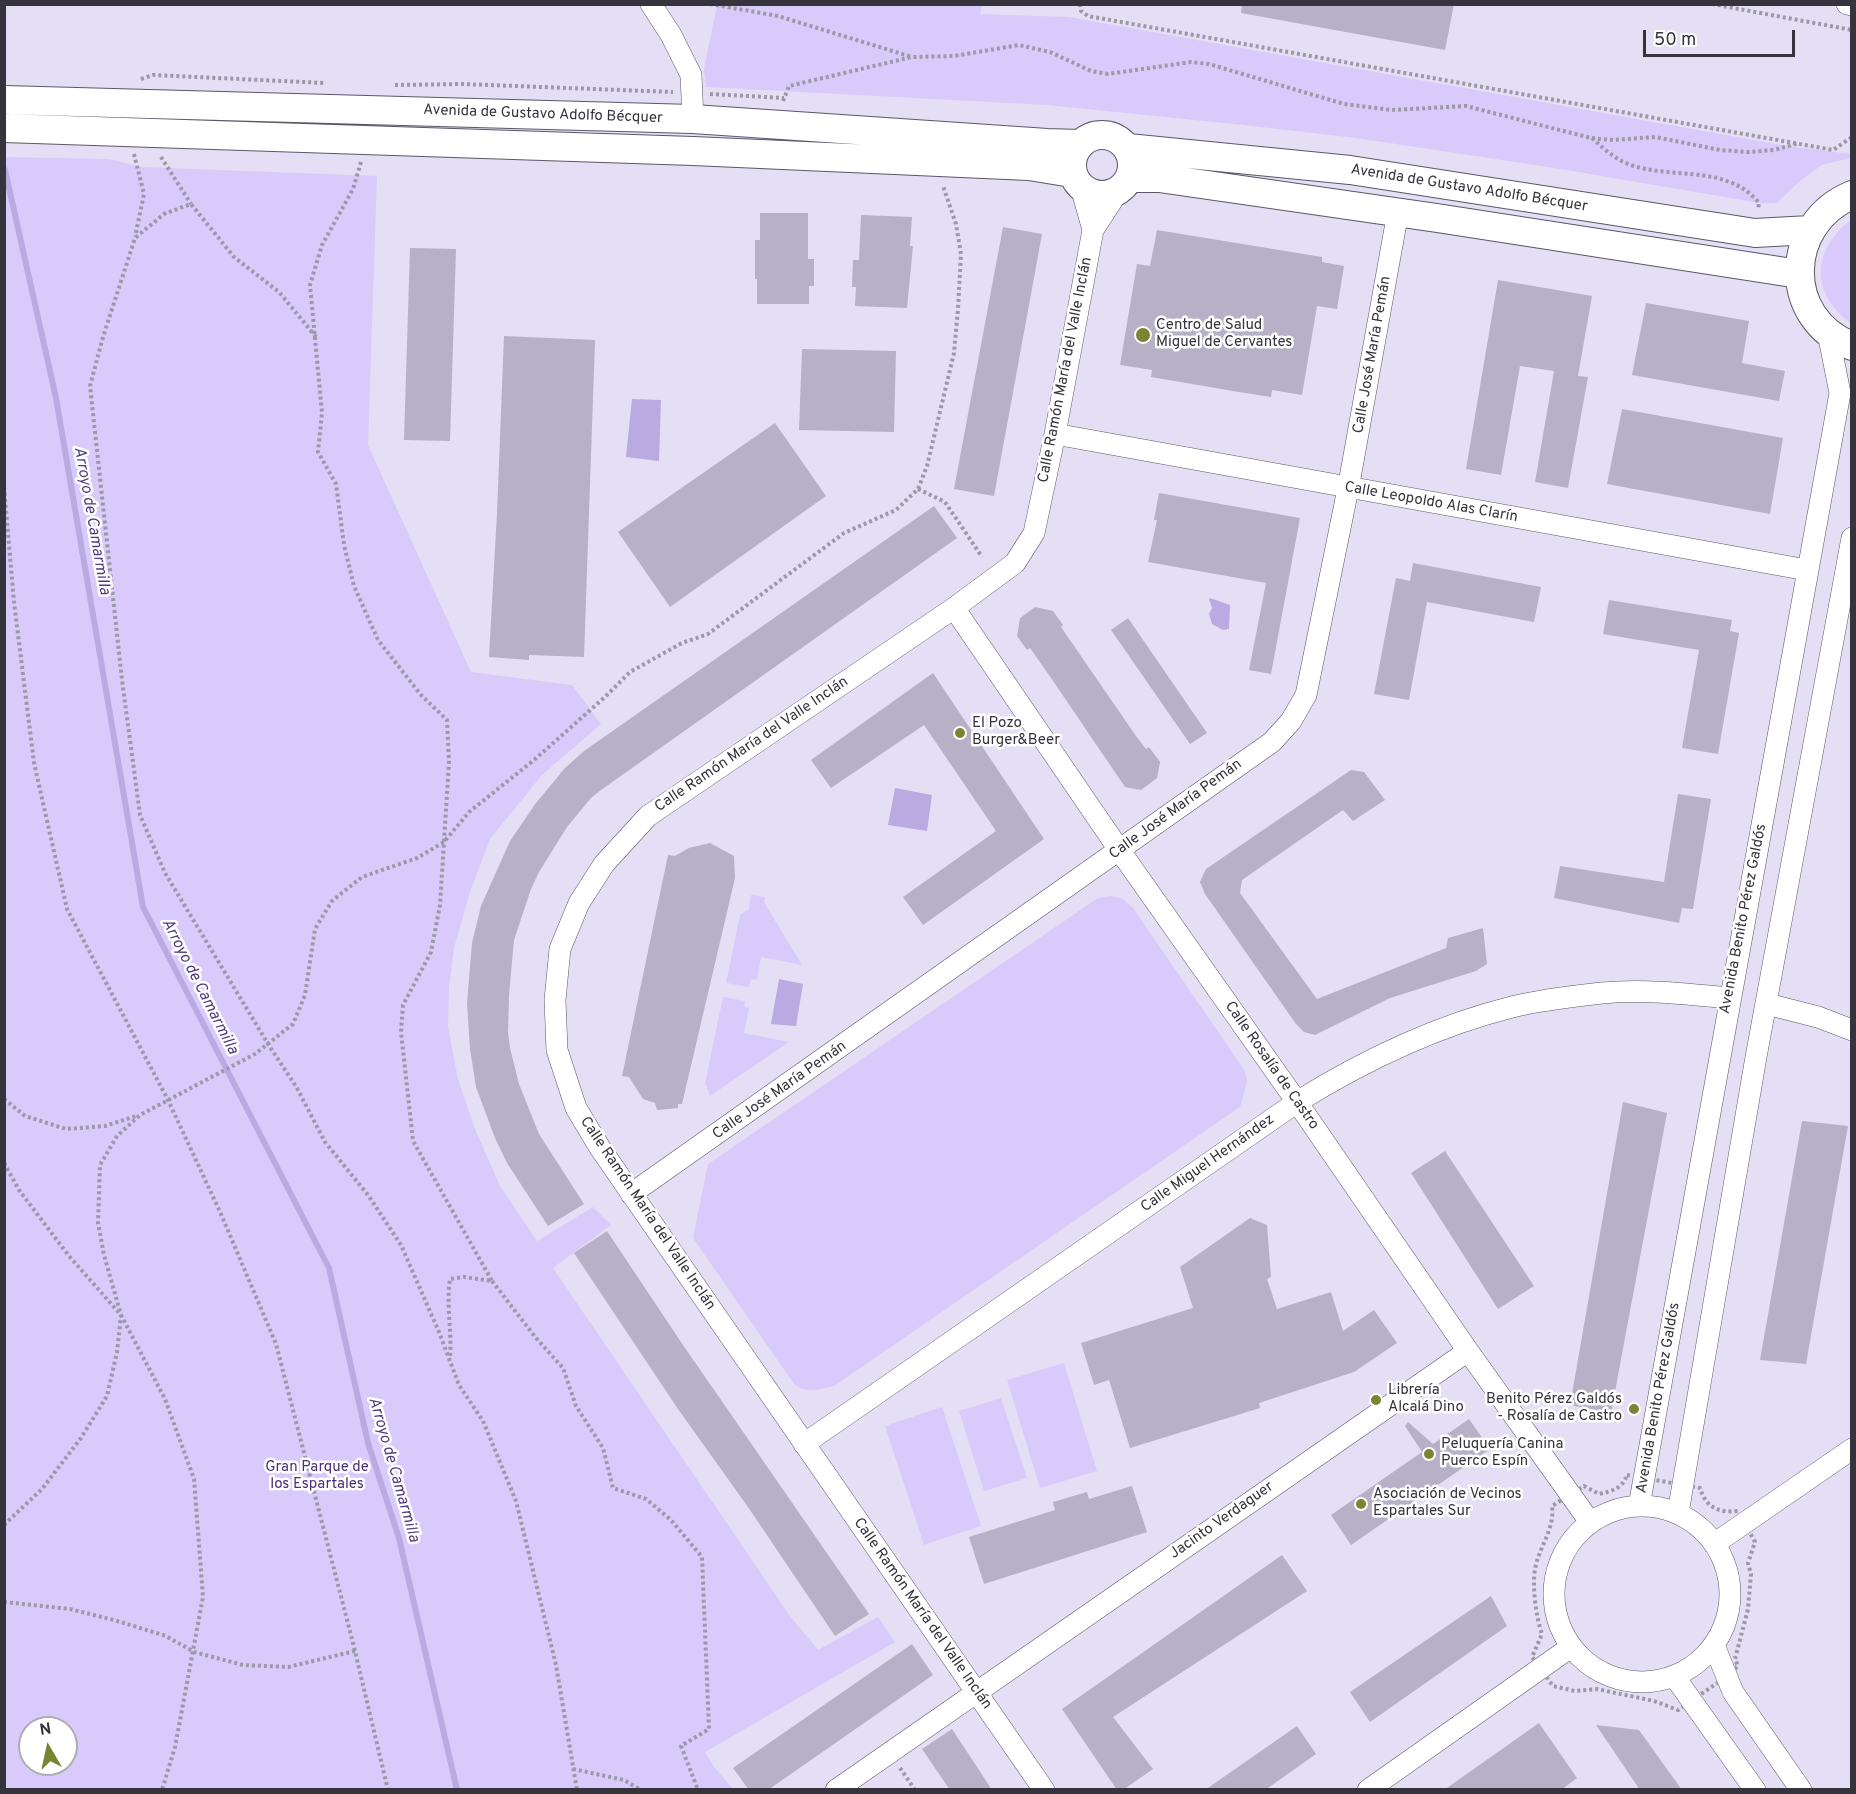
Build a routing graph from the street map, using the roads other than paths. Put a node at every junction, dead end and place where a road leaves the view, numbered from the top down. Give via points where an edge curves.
1 (651, 4) edge
2 (1847, 4) edge
3 (1851, 5) edge
4 (4, 100) edge
5 (692, 106) junction
6 (4, 128) edge
7 (1080, 144) junction
8 (1128, 148) junction
9 (1077, 180) junction
10 (1124, 184) junction
11 (1851, 195) edge
12 (1398, 212) junction
13 (1093, 230) junction
14 (1810, 230) junction
15 (1799, 274) junction
16 (1840, 340) edge
17 (1055, 434) junction
18 (1348, 489) junction
19 (1851, 538) edge
20 (1807, 570) junction
21 (1848, 576) edge
22 (954, 608) junction
23 (1119, 851) junction
24 (1729, 998) junction
25 (1767, 1004) junction
26 (1851, 1030) edge
27 (1297, 1102) junction
28 (631, 1194) junction
29 (1468, 1351) junction
30 (804, 1444) junction
31 (1851, 1449) edge
32 (1639, 1506) junction
33 (1678, 1513) junction
34 (1590, 1522) junction
35 (1714, 1544) junction
36 (1713, 1645) junction
37 (1571, 1647) junction
38 (1674, 1676) junction
39 (976, 1692) junction
40 (836, 1790) edge
41 (1044, 1790) edge
42 (1368, 1790) edge
43 (1755, 1790) edge
44 (1801, 1790) edge

1 - 5 street via 691,75
2 - 3 street
4 - 5 street, Avenida de Gustavo Adolfo Bécquer
5 - 7 street, Avenida de Gustavo Adolfo Bécquer via 774,124
6 - 9 street, Avenida de Gustavo Adolfo Bécquer via 1029,166
7 - 8 street via 1105,134
7 - 9 street via 1072,158
8 - 10 street via 1133,163
8 - 14 street, Avenida de Gustavo Adolfo Bécquer via 1350,170 1755,233
9 - 10 street via 1089,193 1099,196 1110,195
9 - 13 street, Calle Ramón María del Valle Inclán
10 - 12 street via 1159,178
10 - 13 street, Calle Ramón María del Valle Inclán
11 - 14 street via 1822,214
12 - 15 street
12 - 18 street, Calle José María Pemán
13 - 17 street, Calle Ramón María del Valle Inclán
14 - 15 street via 1802,248
15 - 16 street via 1802,293 1813,317
16 - 20 street, Avenida Benito Pérez Galdós via 1840,393
17 - 18 street, Calle Leopoldo Alas Clarín
17 - 22 street, Calle Ramón María del Valle Inclán via 1034,533 1015,563
18 - 20 street, Calle Leopoldo Alas Clarín
18 - 23 street, Calle José María Pemán via 1306,695 1291,721 1272,742
19 - 21 street
20 - 24 street, Avenida Benito Pérez Galdós
21 - 25 street
22 - 23 street, Calle Rosalía de Castro
22 - 28 street, Calle Ramón María del Valle Inclán via 648,816 604,864 579,903 560,949 555,1000 557,1050 576,1108
23 - 27 street, Calle Rosalía de Castro
23 - 28 street, Calle José María Pemán
24 - 27 street, Calle Miguel Hernández via 1604,993 1513,1007 1426,1035 1340,1075
24 - 32 street, Avenida Benito Pérez Galdós
25 - 26 street
25 - 33 street
27 - 29 street, Calle Rosalía de Castro
27 - 30 street, Calle Miguel Hernández
28 - 30 street, Calle Ramón María del Valle Inclán
29 - 34 street, Calle Rosalía de Castro
29 - 39 street, Jacinto Verdaguer
30 - 39 street, Calle Ramón María del Valle Inclán
31 - 35 street
32 - 33 street
32 - 34 street via 1617,1509
33 - 35 street via 1692,1521
34 - 37 street via 1571,1540 1562,1557 1553,1594 1557,1619
35 - 36 street via 1729,1577 1730,1600 1724,1625
36 - 38 street via 1696,1664
36 - 44 street via 1733,1692
37 - 38 street via 1603,1673 1630,1681 1651,1682
37 - 42 street
38 - 43 street
39 - 40 street, Jacinto Verdaguer
39 - 41 street, Calle Ramón María del Valle Inclán

